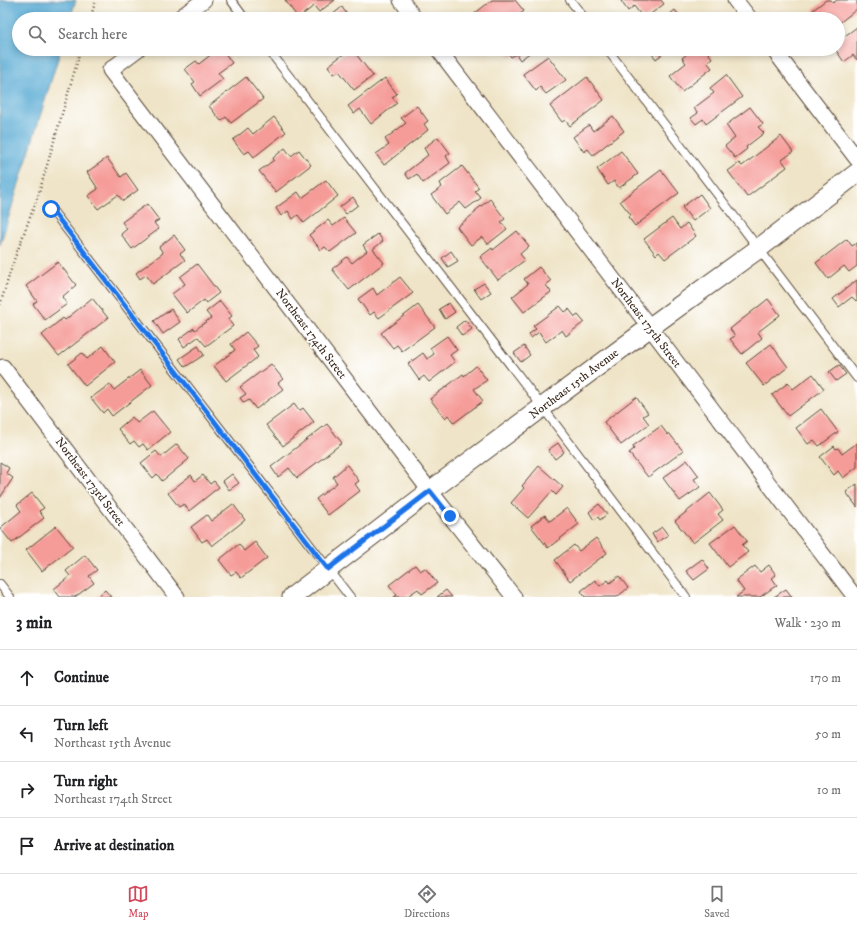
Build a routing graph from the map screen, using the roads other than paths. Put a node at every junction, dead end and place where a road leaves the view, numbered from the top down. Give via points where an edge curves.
1 (204, 0) edge
2 (230, 0) edge
3 (401, 0) edge
4 (570, 0) edge
5 (736, 0) edge
6 (188, 12) edge
7 (239, 12) edge
8 (410, 12) edge
9 (579, 12) edge
10 (745, 12) edge
11 (129, 56) edge
12 (273, 56) edge
13 (443, 56) edge
14 (612, 56) edge
15 (778, 56) edge
16 (857, 159) edge
17 (857, 173) edge
18 (51, 209) dead end
19 (758, 249) junction
20 (649, 328) junction
21 (3, 367) dead end
22 (857, 378) edge
23 (543, 407) junction
24 (430, 491) junction
25 (328, 569) junction
26 (0, 584) edge
27 (10, 597) edge
28 (177, 597) edge
29 (292, 597) edge
30 (350, 597) edge
31 (514, 597) edge
32 (686, 597) edge
33 (855, 597) edge

1 - 6 street
2 - 7 lane
3 - 8 street
4 - 9 lane
5 - 10 street
11 - 24 street, Northeast 174th Street via 110,70
12 - 23 lane
13 - 20 street, Northeast 175th Street
14 - 19 lane
15 - 16 street
17 - 19 street, Northeast 15th Avenue
18 - 25 lane
19 - 20 street, Northeast 15th Avenue
19 - 22 lane
20 - 23 street, Northeast 15th Avenue
20 - 33 street, Northeast 175th Street
21 - 28 street, Northeast 173rd Street
23 - 24 street, Northeast 15th Avenue
23 - 32 lane
24 - 25 street, Northeast 15th Avenue
24 - 31 street, Northeast 174th Street
25 - 29 street, Northeast 15th Avenue
25 - 30 lane
26 - 27 lane

